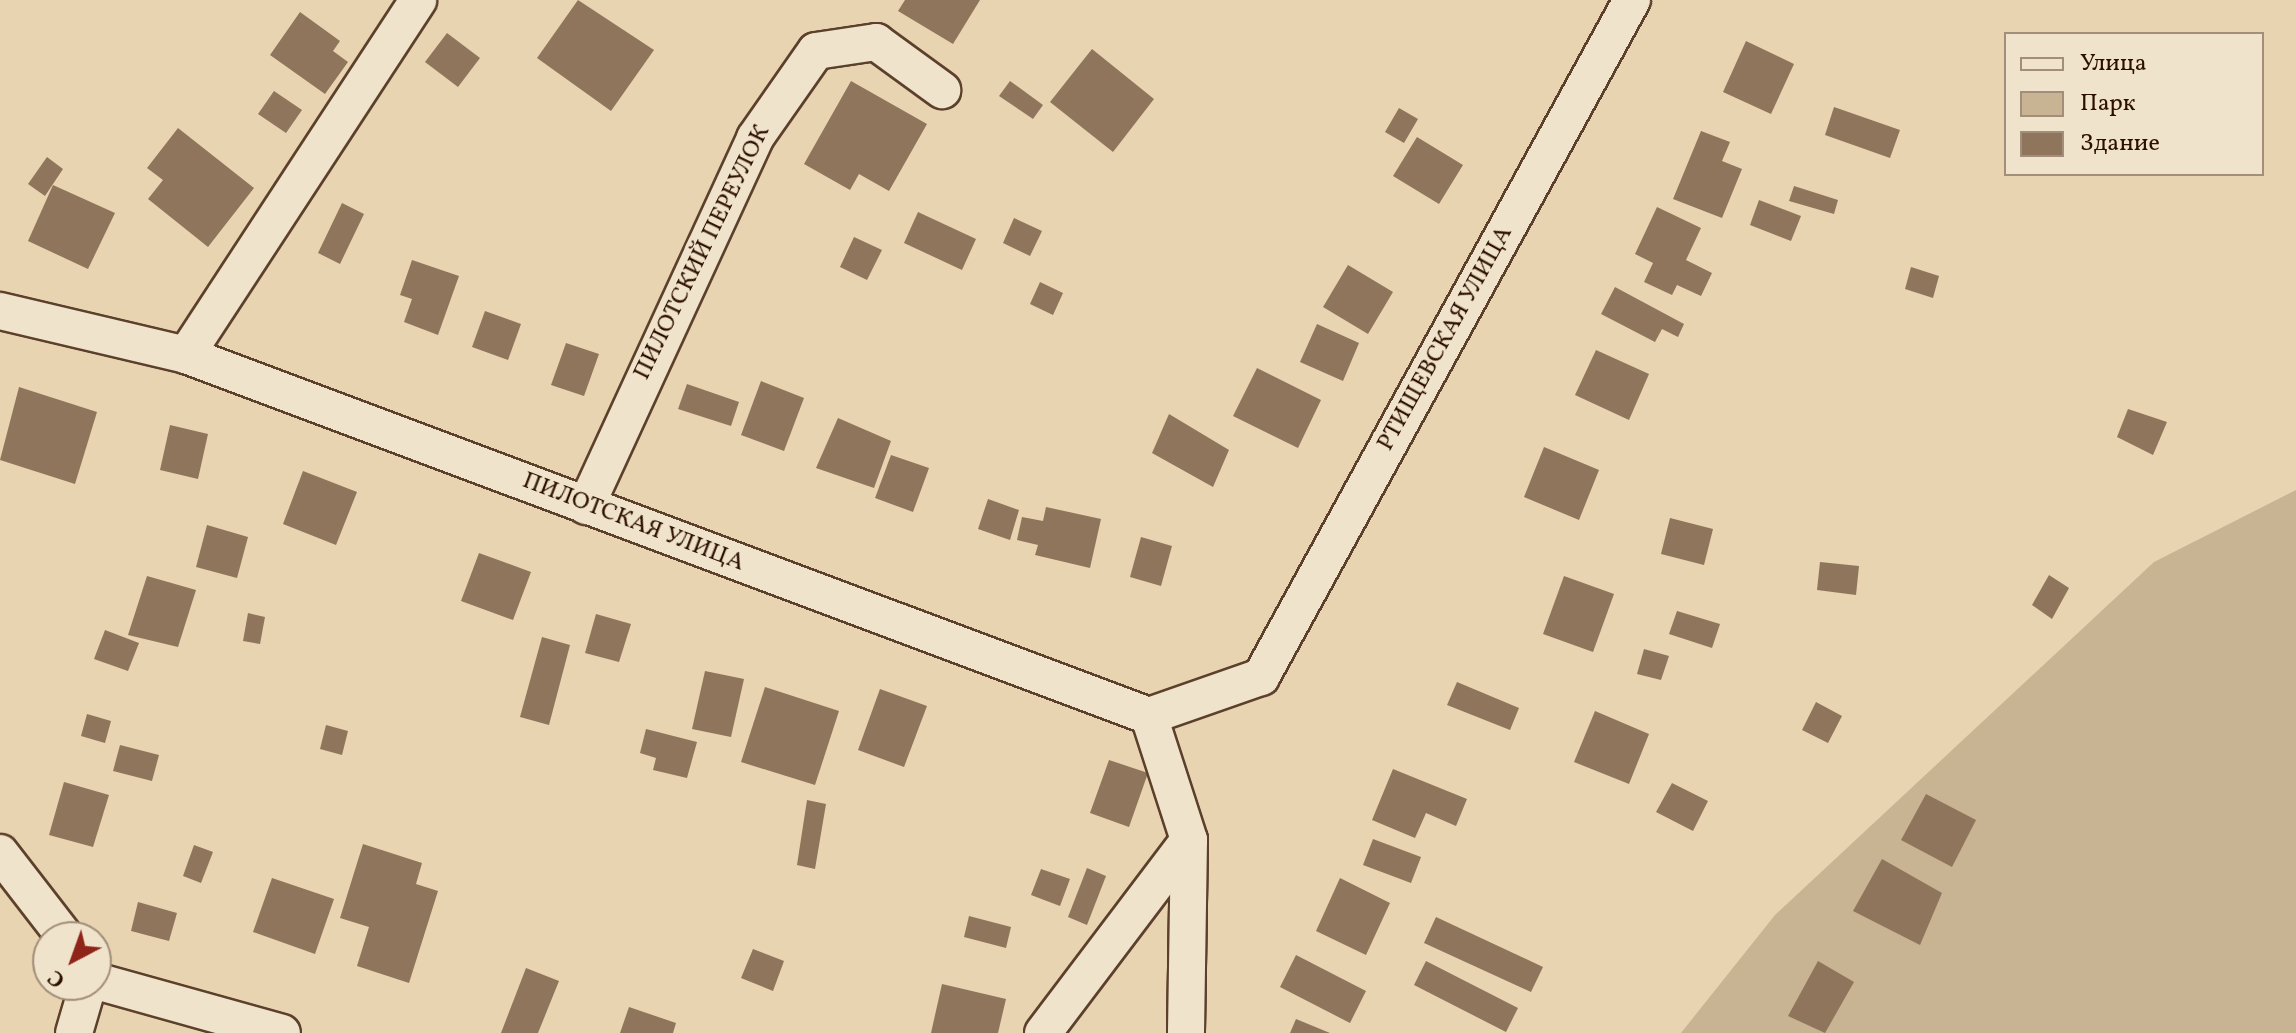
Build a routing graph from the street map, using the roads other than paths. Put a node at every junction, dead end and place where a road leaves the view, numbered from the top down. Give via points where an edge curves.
1 (418, 0) edge
2 (1632, 0) edge
3 (942, 90) dead end
4 (0, 311) edge
5 (186, 355) junction
6 (586, 506) junction
7 (1149, 716) junction
8 (1189, 840) junction
9 (0, 853) edge
10 (53, 921) edge
11 (112, 985) edge
12 (83, 1001) edge
13 (74, 1033) edge
14 (282, 1033) edge
15 (1043, 1033) edge
16 (1186, 1033) edge

1 - 5 street
2 - 7 street, РТИЩЕВСКАЯ УЛИЦА via 1261,677
3 - 6 street, ПИЛОТСКИЙ ПЕРЕУЛОК via 876,42 816,51 755,138
4 - 5 street, ПИЛОТСКАЯ УЛИЦА
5 - 6 street, ПИЛОТСКАЯ УЛИЦА
6 - 7 street, ПИЛОТСКАЯ УЛИЦА
7 - 8 street
8 - 15 street
8 - 16 street
9 - 10 street
11 - 14 street
12 - 13 street

